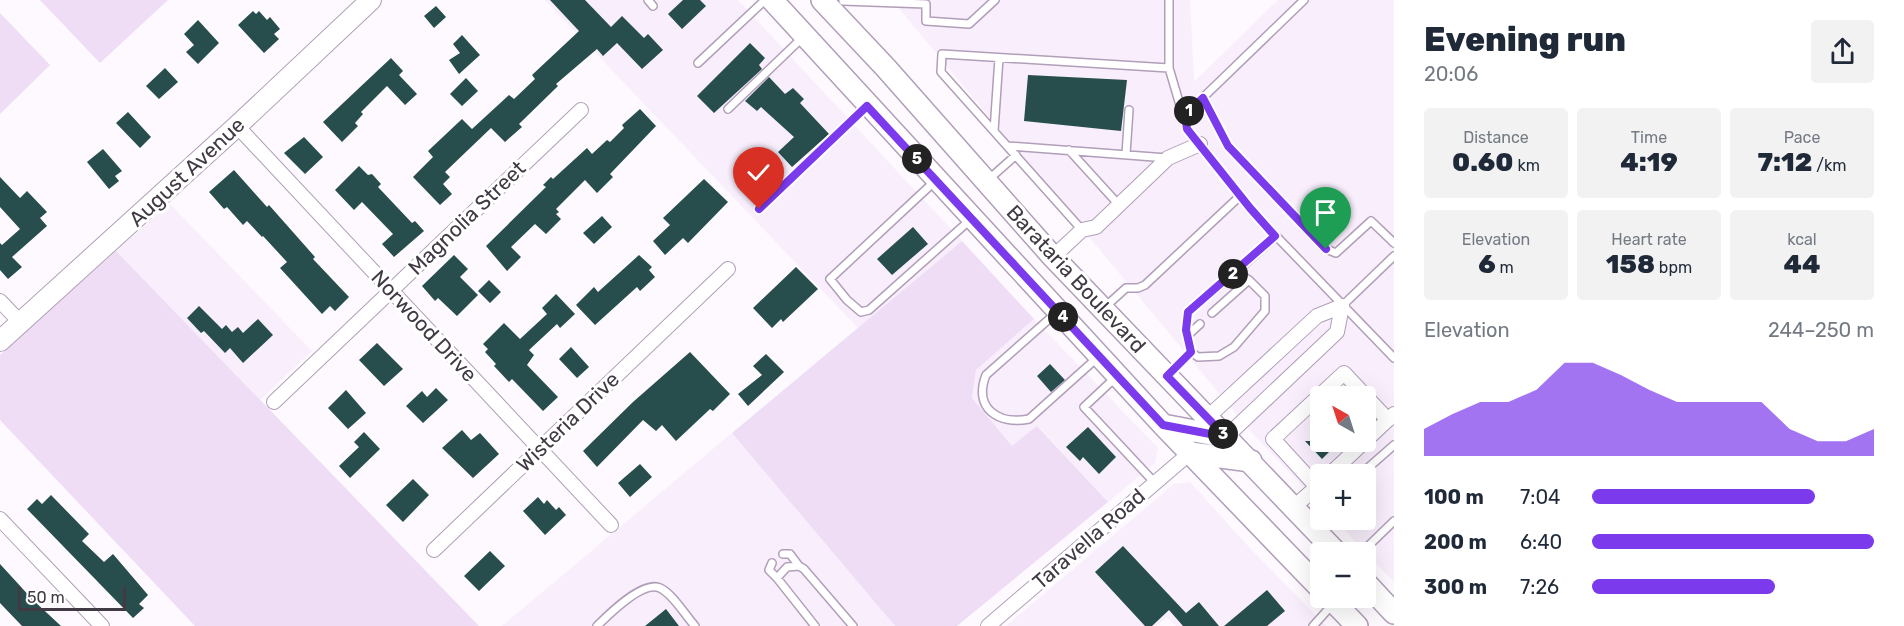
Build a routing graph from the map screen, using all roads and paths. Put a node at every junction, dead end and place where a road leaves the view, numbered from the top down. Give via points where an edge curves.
1 (371, 0) edge
2 (765, 0) edge
3 (772, 0) edge
4 (995, 0) edge
5 (1169, 0) edge
6 (1304, 0) edge
7 (928, 2) edge
8 (835, 3) edge
9 (805, 36) junction
10 (999, 58) junction
11 (698, 63) dead end
12 (1168, 68) junction
13 (1203, 98) junction
14 (867, 106) junction
15 (728, 109) dead end
16 (581, 110) dead end
17 (1129, 110) dead end
18 (1185, 115) junction
19 (237, 126) junction
20 (994, 130) junction
21 (1200, 144) junction
22 (1008, 146) junction
23 (1069, 150) junction
24 (1126, 154) junction
25 (1016, 155) junction
26 (1168, 158) junction
27 (936, 180) junction
28 (987, 181) junction
29 (1240, 196) junction
30 (1119, 205) junction
31 (759, 209) dead end
32 (972, 219) junction
33 (1082, 230) junction
34 (1275, 236) junction
35 (1394, 243) edge
36 (1394, 256) edge
37 (1053, 257) junction
38 (728, 269) dead end
39 (1236, 272) junction
40 (1249, 280) junction
41 (391, 291) junction
42 (0, 301) edge
43 (1342, 306) junction
44 (1103, 309) junction
45 (1058, 311) junction
46 (1212, 313) dead end
47 (20, 322) junction
48 (1200, 324) dead end
49 (1187, 336) junction
50 (0, 341) edge
51 (1191, 352) junction
52 (1099, 356) junction
53 (1394, 358) edge
54 (1118, 376) junction
55 (1167, 376) junction
56 (274, 402) dead end
57 (1391, 417) edge
58 (1207, 418) junction
59 (1163, 425) junction
60 (1226, 437) junction
61 (1394, 445) edge
62 (541, 448) junction
63 (1190, 453) junction
64 (1251, 461) junction
65 (1341, 464) edge
66 (1372, 464) edge
67 (1310, 477) edge
68 (1155, 483) junction
69 (1310, 492) edge
70 (1294, 507) junction
71 (0, 519) edge
72 (1394, 520) edge
73 (611, 525) dead end
74 (1328, 542) edge
75 (1372, 542) edge
76 (434, 550) dead end
77 (783, 554) dead end
78 (772, 563) dead end
79 (799, 566) junction
80 (1310, 577) edge
81 (777, 578) junction
82 (1376, 593) edge
83 (1322, 608) edge
84 (1340, 608) edge
85 (1392, 608) edge
86 (102, 626) edge
87 (597, 626) edge
88 (695, 626) edge
89 (815, 626) edge
90 (853, 626) edge
91 (988, 626) edge
92 (1314, 626) edge
93 (1357, 626) edge

1 - 19 street, August Avenue
2 - 11 lane
3 - 9 main road, Barataria Boulevard
4 - 7 lane via 969,24 926,21
5 - 12 lane
6 - 13 lane
7 - 8 lane
8 - 28 main road, Barataria Boulevard via 886,68
9 - 14 main road, Barataria Boulevard
9 - 15 lane
10 - 12 lane
10 - 20 lane
10 - 20 lane via 942,54 941,72
12 - 18 lane
13 - 18 lane
13 - 35 lane via 1228,146 1326,249 1336,253 1371,221
14 - 27 main road, Barataria Boulevard
14 - 31 lane
16 - 41 street, Magnolia Street
17 - 24 lane
18 - 21 lane via 1187,129
19 - 41 street, Norwood Drive
19 - 47 street, August Avenue
20 - 22 lane
21 - 26 street
21 - 29 lane
22 - 23 lane
22 - 25 lane
23 - 24 lane
23 - 30 lane
24 - 26 lane
25 - 28 lane
25 - 33 lane
26 - 30 street
27 - 32 main road, Barataria Boulevard
27 - 32 lane via 830,279 847,300 861,312 869,310
28 - 37 main road, Barataria Boulevard
29 - 34 lane
29 - 44 lane via 1145,285 1126,288
30 - 33 street via 1096,227
32 - 45 main road, Barataria Boulevard
33 - 37 street
34 - 39 lane
34 - 43 lane
36 - 43 lane
37 - 44 main road, Barataria Boulevard
38 - 62 street, Wisteria Drive
39 - 40 lane
39 - 49 lane via 1188,312
40 - 46 lane
40 - 51 lane via 1265,296 1265,311 1227,352 1198,357
41 - 56 street, Magnolia Street
41 - 62 street, Norwood Drive
42 - 47 street
43 - 53 lane
43 - 58 street via 1317,316
43 - 60 street via 1337,332
44 - 55 main road, Barataria Boulevard
45 - 52 main road, Barataria Boulevard
45 - 52 lane via 986,375 982,397 994,415 1014,422 1029,419
47 - 50 street, August Avenue
48 - 49 lane
49 - 51 lane
51 - 55 lane
52 - 54 main road, Barataria Boulevard
54 - 59 main road, Barataria Boulevard
54 - 68 lane via 1084,407
55 - 58 main road, Barataria Boulevard
57 - 65 street
57 - 67 street via 1344,373 1273,439
58 - 60 main road, Barataria Boulevard
59 - 60 main road
59 - 63 main road, Barataria Boulevard
60 - 64 main road, Barataria Boulevard
61 - 66 lane
62 - 73 street, Norwood Drive
62 - 76 street, Wisteria Drive
63 - 64 main road
63 - 68 street, Taravella Road
63 - 80 main road, Barataria Boulevard
64 - 70 main road, Barataria Boulevard
68 - 91 street, Taravella Road
69 - 70 street
70 - 74 main road, Barataria Boulevard
71 - 86 street
72 - 75 lane
77 - 79 lane via 790,554
78 - 81 lane via 769,570
79 - 81 lane via 787,567
79 - 90 lane
81 - 89 lane
82 - 85 main road
83 - 92 lane
84 - 93 main road, Barataria Boulevard
87 - 88 lane via 620,605 646,587 654,586 665,592

